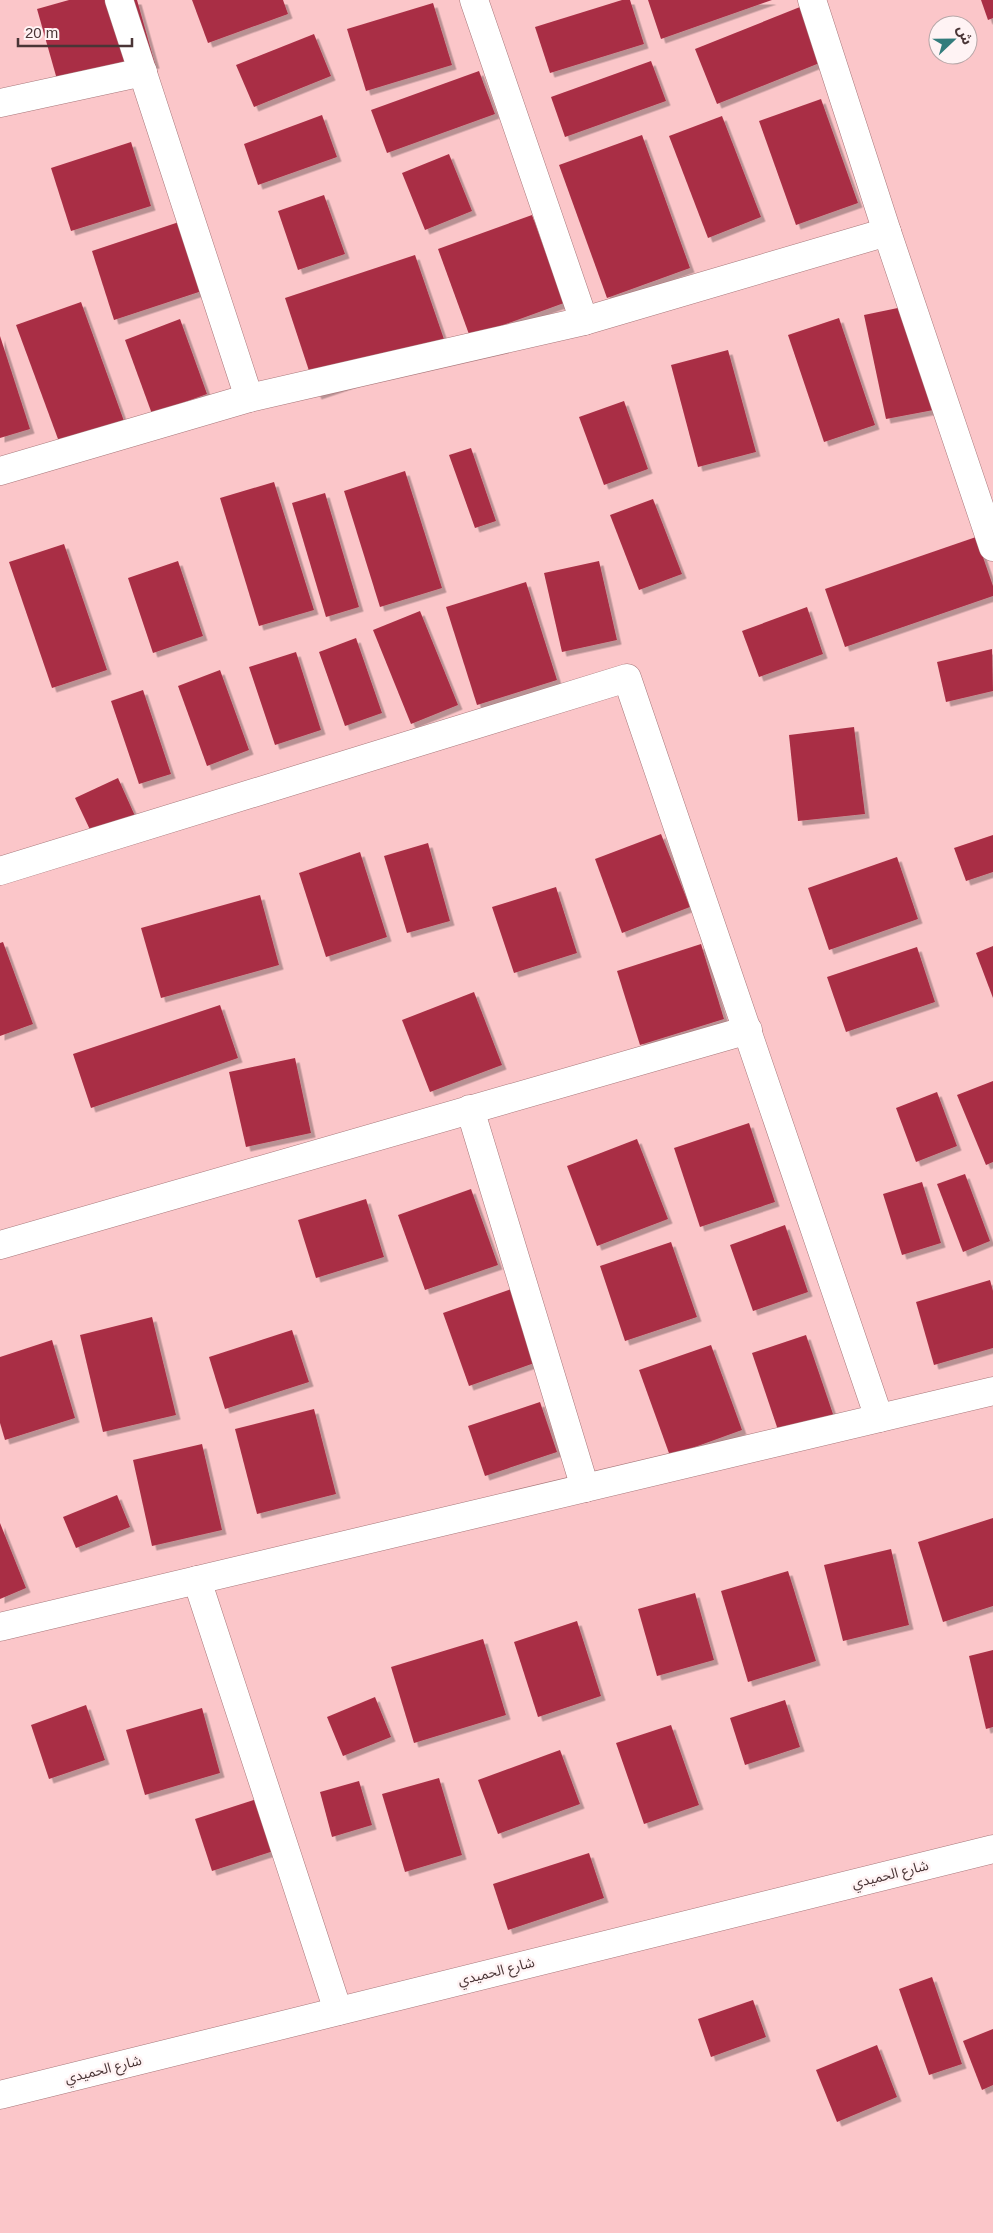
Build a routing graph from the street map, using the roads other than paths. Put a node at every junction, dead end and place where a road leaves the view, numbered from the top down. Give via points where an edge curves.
1 (119, 0) edge
2 (474, 0) edge
3 (812, 0) edge
4 (143, 72) junction
5 (0, 104) edge
6 (887, 232) junction
7 (584, 322) junction
8 (249, 398) junction
9 (0, 471) edge
10 (993, 547) edge
11 (0, 871) edge
12 (748, 1030) junction
13 (470, 1109) junction
14 (0, 1245) edge
15 (993, 1391) edge
16 (879, 1418) junction
17 (585, 1488) junction
18 (197, 1580) junction
19 (0, 1627) edge
20 (993, 1849) edge
21 (338, 2011) junction
22 (0, 2095) edge

1 - 4 street
2 - 7 street
3 - 6 street
4 - 5 street
4 - 8 street
6 - 7 street
6 - 10 street
7 - 8 street
8 - 9 street
11 - 12 street via 627,678
12 - 13 street
12 - 16 street
13 - 14 street
13 - 17 street
15 - 16 street
16 - 17 street
17 - 18 street
18 - 19 street
18 - 21 street
20 - 21 street, شارع الحميدي
21 - 22 street, شارع الحميدي

